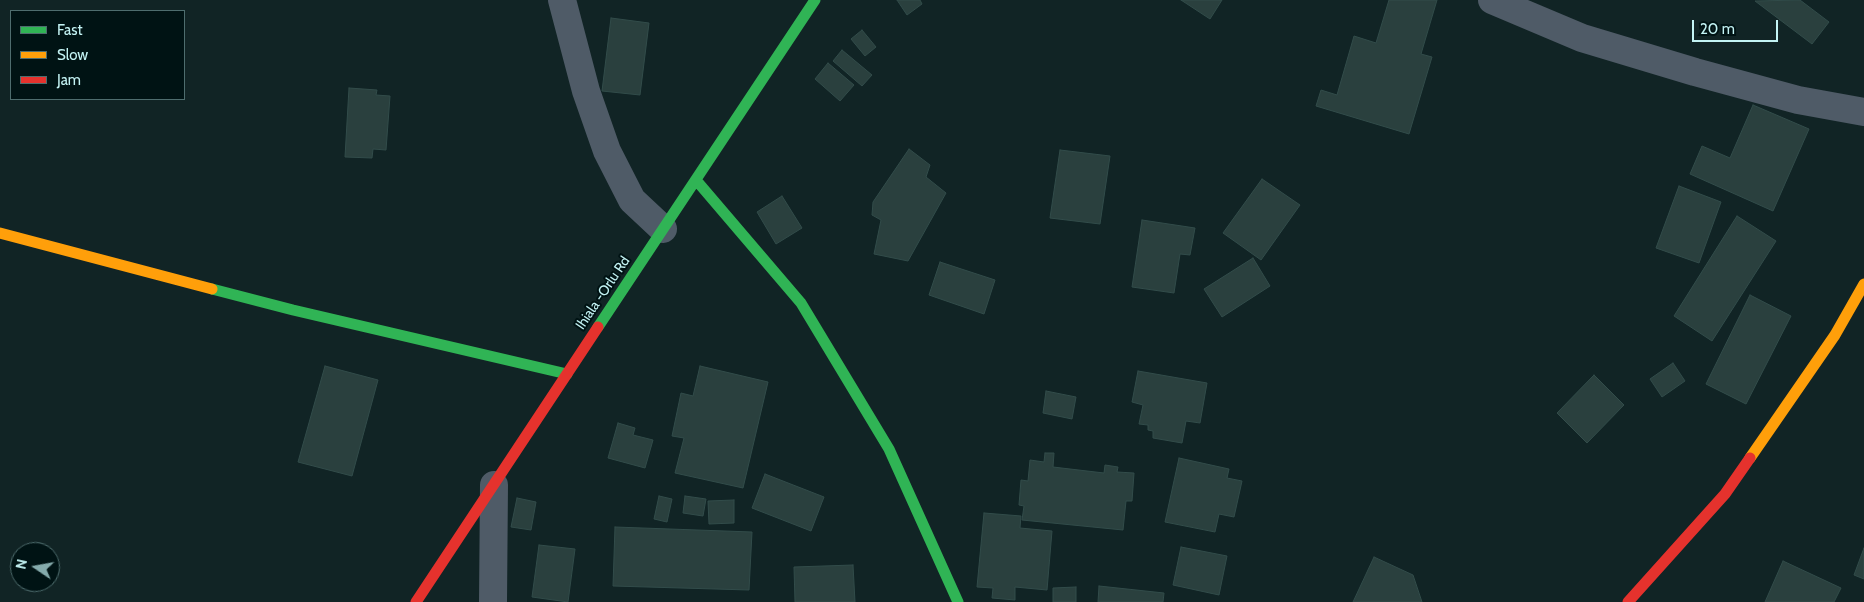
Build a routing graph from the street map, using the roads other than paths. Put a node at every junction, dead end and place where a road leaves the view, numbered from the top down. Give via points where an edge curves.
1 (562, 0) edge
2 (816, 0) edge
3 (1492, 0) edge
4 (1864, 112) edge
5 (696, 180) junction
6 (663, 229) junction
7 (0, 233) edge
8 (1864, 284) edge
9 (567, 374) junction
10 (494, 484) junction
11 (416, 602) edge
12 (493, 602) edge
13 (958, 602) edge
14 (1628, 602) edge

1 - 6 street via 586,91 608,151 632,200
2 - 5 street, Ihiala -Orlu Rd
3 - 4 street via 1582,38 1798,100
5 - 6 street, Ihiala -Orlu Rd
5 - 13 street via 800,303 890,449
6 - 9 street, Ihiala -Orlu Rd
7 - 9 street via 293,310
8 - 14 street via 1835,335 1724,494
9 - 10 street, Ihiala -Orlu Rd
10 - 11 street, Ihiala -Orlu Rd
10 - 12 street

